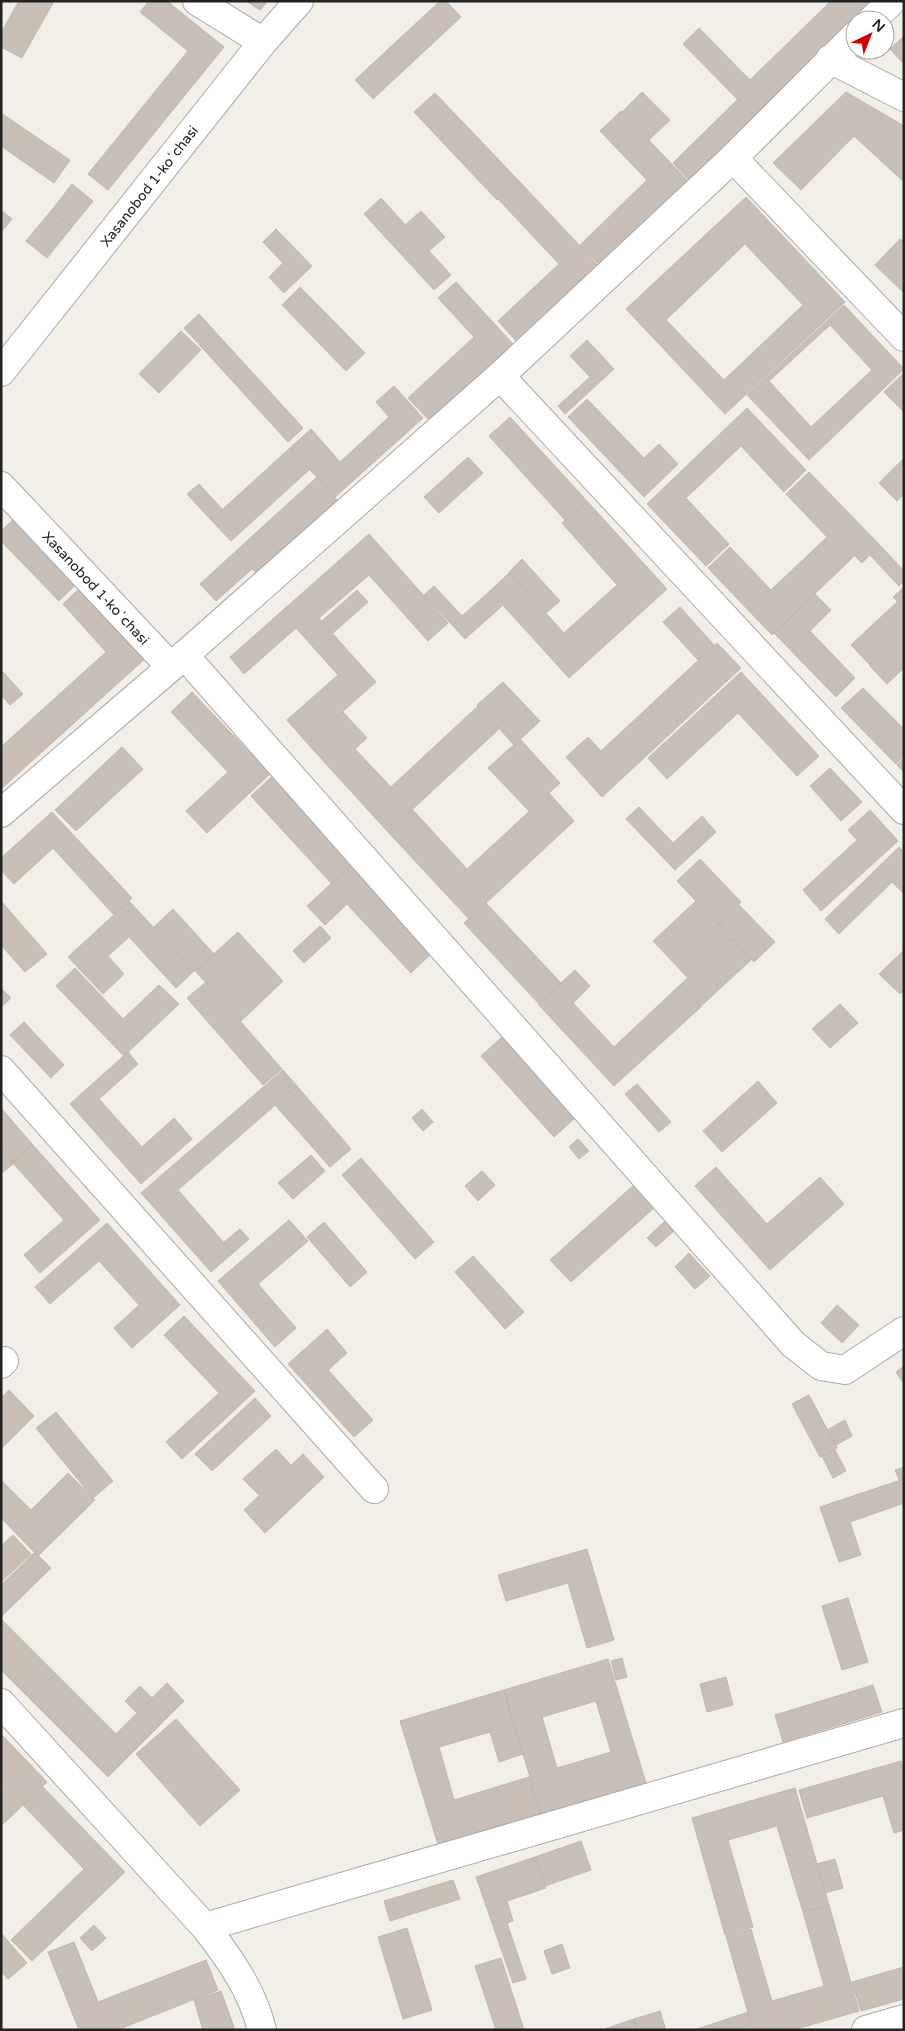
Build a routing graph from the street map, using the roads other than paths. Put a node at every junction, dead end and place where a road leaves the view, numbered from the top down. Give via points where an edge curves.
1 (197, 1) edge
2 (299, 1) edge
3 (892, 1) edge
4 (883, 10) edge
5 (262, 42) junction
6 (845, 45) edge
7 (830, 59) junction
8 (904, 97) edge
9 (733, 158) junction
10 (904, 338) edge
11 (1, 372) edge
12 (500, 376) junction
13 (1, 486) edge
14 (178, 661) junction
15 (904, 810) edge
16 (1, 813) edge
17 (1, 1070) edge
18 (904, 1331) edge
19 (374, 1489) dead end
20 (1, 1703) edge
21 (904, 1723) edge
22 (205, 1927) junction
23 (904, 2019) edge
24 (262, 2030) edge
25 (866, 2030) edge

1 - 5 street
2 - 5 street, Xasanobod 1-koʻchasi
3 - 4 street
5 - 11 street, Xasanobod 1-koʻchasi
6 - 7 street
7 - 8 street
7 - 9 street
9 - 10 street
9 - 12 street
12 - 14 street
12 - 15 street
13 - 14 street, Xasanobod 1-koʻchasi
14 - 16 street
14 - 18 street, Xasanobod 1-koʻchasi via 793,1344 821,1366 846,1370
17 - 19 street
20 - 22 street
21 - 22 street
22 - 24 street via 229,1958 251,1995
23 - 25 street

